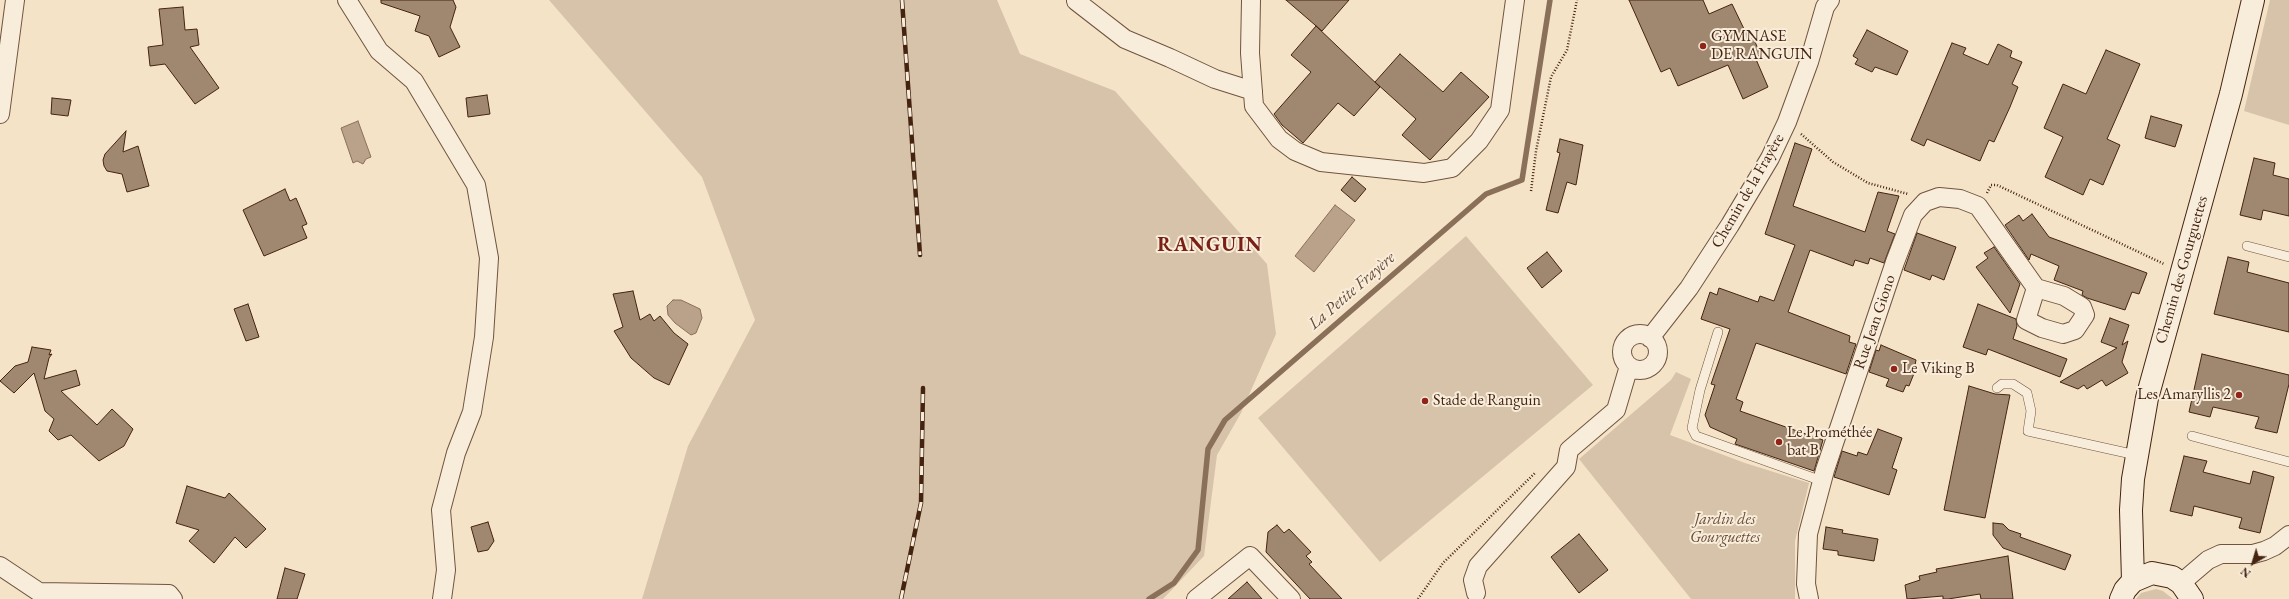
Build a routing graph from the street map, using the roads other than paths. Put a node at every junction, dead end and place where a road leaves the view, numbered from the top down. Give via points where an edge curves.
1 (15, 0) edge
2 (347, 0) edge
3 (1076, 0) edge
4 (1251, 0) edge
5 (1515, 0) edge
6 (2253, 0) edge
7 (1825, 2) edge
8 (1253, 91) junction
9 (0, 114) edge
10 (2247, 246) dead end
11 (2289, 257) edge
12 (2036, 288) dead end
13 (1718, 332) dead end
14 (1650, 338) junction
15 (1629, 366) junction
16 (1997, 388) dead end
17 (2192, 436) dead end
18 (2136, 456) junction
19 (2289, 462) edge
20 (1822, 481) junction
21 (2289, 535) edge
22 (2133, 542) junction
23 (0, 566) edge
24 (2133, 581) junction
25 (2178, 585) edge
26 (1476, 593) dead end
27 (173, 599) edge
28 (442, 599) edge
29 (1196, 599) edge
30 (1291, 599) edge
31 (1809, 599) edge
32 (2121, 599) edge

1 - 9 street
2 - 28 street via 379,51 414,81 476,185 489,258 484,337 472,412 456,453 440,510 446,570
3 - 8 street via 1125,39 1215,80
4 - 8 street via 1250,53
5 - 8 street via 1500,110 1479,141 1452,168 1424,172 1321,162 1295,151 1279,139 1254,106
6 - 18 main road, Chemin des Gourguettes via 2231,94 2184,269 2158,352
7 - 14 street, Chemin de la Frayère via 1809,62 1770,158 1679,303
10 - 11 lane
12 - 20 street, Rue Jean Giono via 1978,206 1960,199 1939,197 1925,202 1913,215 1895,262
13 - 20 lane via 1700,390 1692,428 1696,436
14 - 15 street via 1637,334 1627,340 1622,350
14 - 15 street via 1657,352 1654,363 1639,370
15 - 26 street via 1616,410 1569,450 1566,468 1478,566 1473,580
16 - 18 lane via 2002,384 2013,384 2027,393 2031,411 2028,431
17 - 19 lane
18 - 22 main road, Chemin des Gourguettes via 2131,510
20 - 31 street, Rue Jean Giono via 1808,534 1806,584
21 - 25 street via 2264,551 2253,554 2221,554 2208,560
22 - 24 main road, Chemin des Gourguettes
22 - 25 main road
23 - 27 street via 39,592 169,594
24 - 25 main road via 2142,576
24 - 32 main road
29 - 30 street via 1250,556

